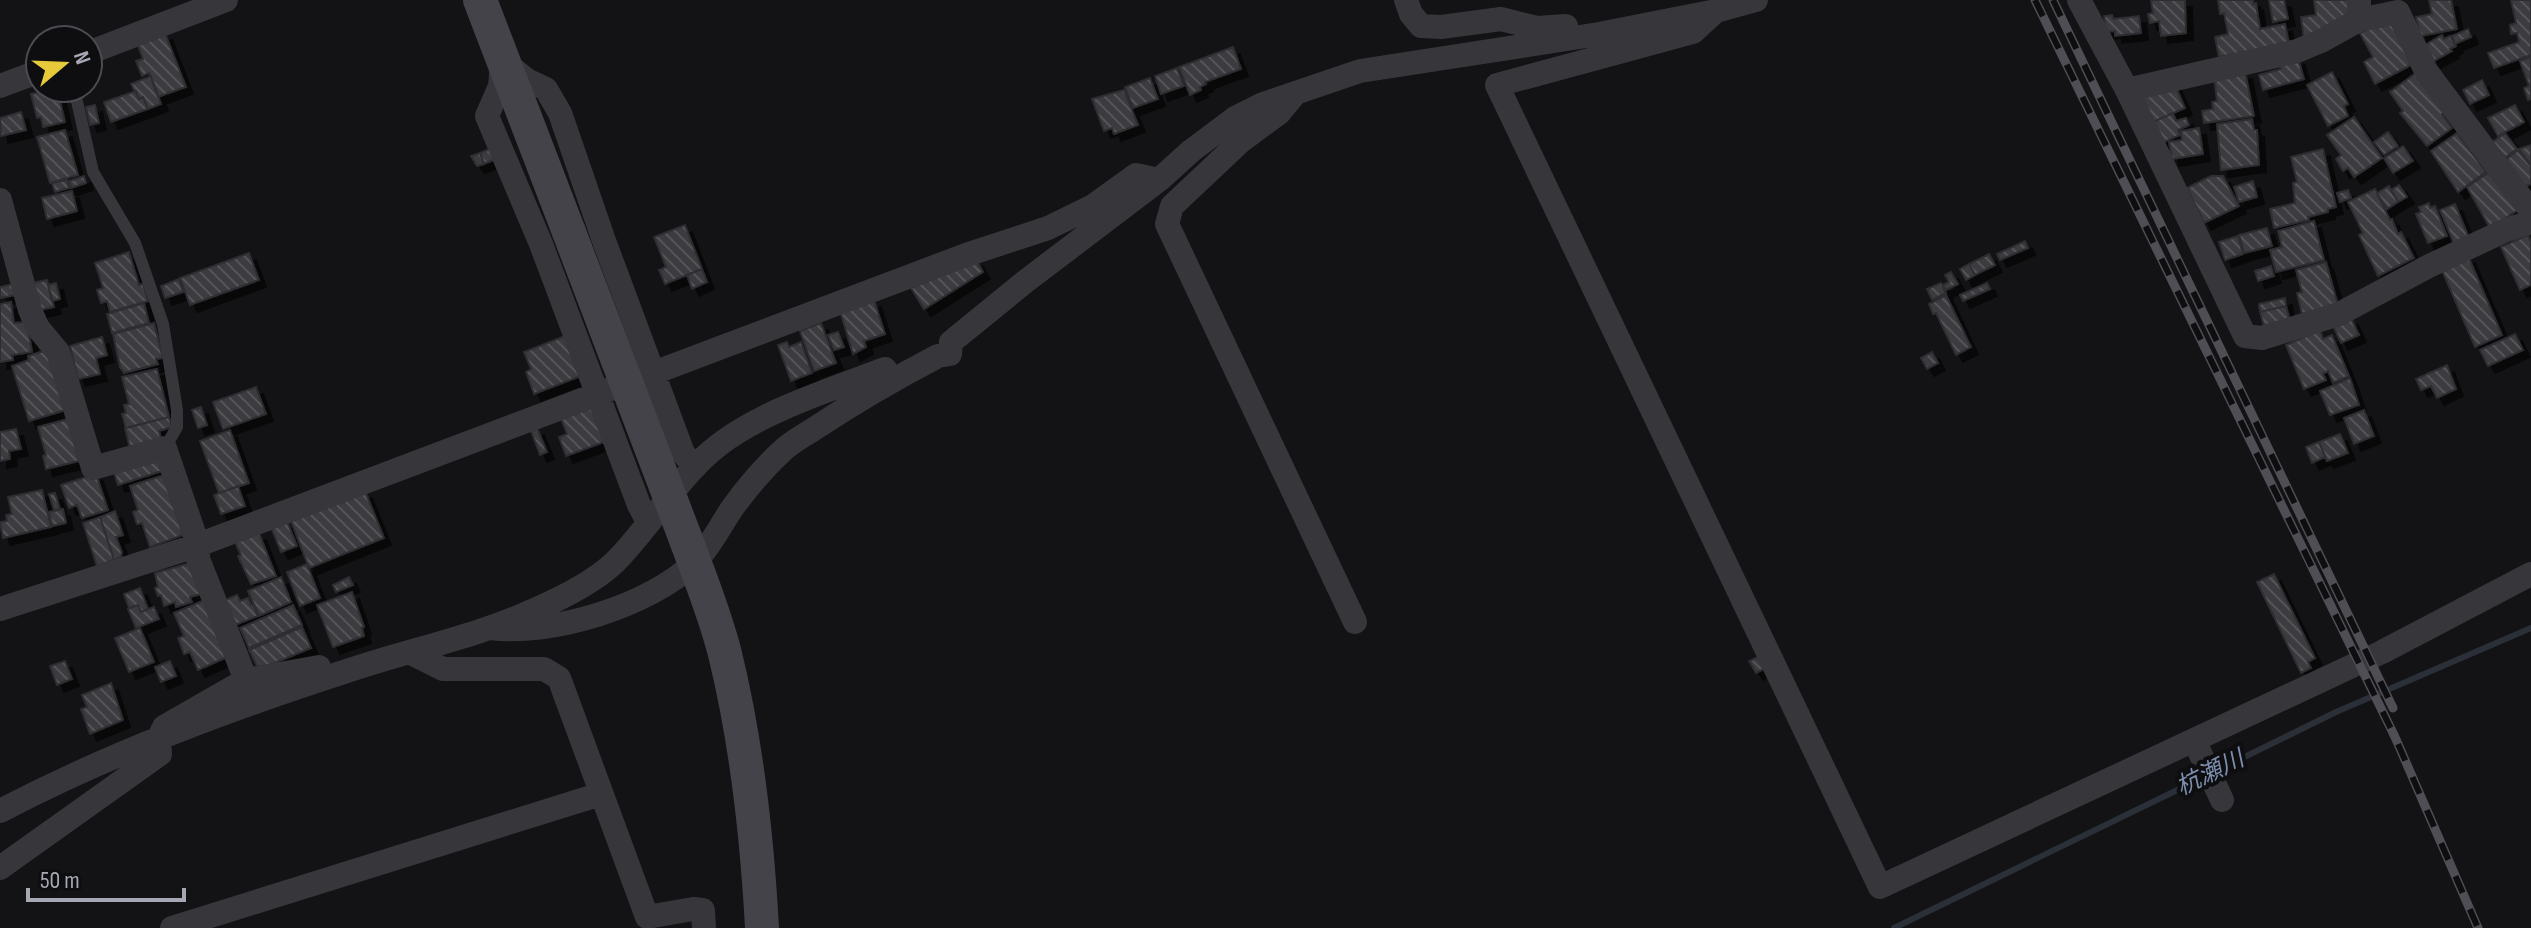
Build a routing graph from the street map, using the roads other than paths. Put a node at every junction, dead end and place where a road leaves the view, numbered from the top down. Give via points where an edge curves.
1 (226, 0) edge
2 (480, 0) edge
3 (1406, 0) edge
4 (1756, 0) edge
5 (2079, 0) edge
6 (2359, 10) edge
7 (1716, 11) junction
8 (1599, 34) junction
9 (104, 47) edge
10 (502, 61) junction
11 (24, 77) edge
12 (0, 86) edge
13 (2127, 90) junction
14 (1293, 93) junction
15 (78, 104) edge
16 (1159, 180) junction
17 (0, 200) edge
18 (2531, 211) edge
19 (2531, 222) edge
20 (951, 342) junction
21 (653, 373) junction
22 (599, 394) junction
23 (165, 448) junction
24 (695, 467) junction
25 (648, 522) junction
26 (198, 545) junction
27 (694, 561) junction
28 (2531, 574) edge
29 (0, 609) edge
30 (1355, 622) dead end
31 (490, 628) junction
32 (409, 652) junction
33 (361, 666) junction
34 (246, 680) junction
35 (159, 737) junction
36 (2195, 744) junction
37 (601, 794) junction
38 (2222, 800) dead end
39 (0, 811) edge
40 (0, 868) edge
41 (172, 928) edge
42 (704, 928) edge
43 (762, 928) edge

1 - 9 street
2 - 10 street
3 - 8 street via 1421,26 1501,19 1537,28 1579,25
4 - 7 street
5 - 13 street
6 - 13 street via 2321,41 2297,51
6 - 18 street via 2398,12 2426,71
7 - 8 street
7 - 36 street via 1693,32 1497,85 1880,887
8 - 14 street via 1360,71
10 - 21 street via 546,89 560,113
10 - 22 street via 500,86 487,116
10 - 27 street, bridge
11 - 12 street
13 - 19 street via 2245,336 2262,338 2339,314 2429,266
14 - 16 street via 1235,118
14 - 30 street via 1279,113 1172,206 1167,224
15 - 23 lane via 93,172 135,243 163,324 177,410 177,427
16 - 20 street
16 - 21 street via 1136,175 1093,206 1048,228
17 - 23 street via 30,310 58,352 93,468
20 - 24 street via 759,420
20 - 27 street via 950,354 866,393 782,451
21 - 22 street
21 - 24 street via 683,453
22 - 25 street
22 - 26 street
23 - 26 street
24 - 25 street
25 - 31 street via 614,563 572,591
26 - 29 street
26 - 34 street via 198,559
27 - 31 street via 659,588 617,609 509,631
27 - 43 street via 724,651 744,745
28 - 36 street
31 - 32 street
32 - 33 street
32 - 37 street via 443,669 544,669 559,678
33 - 34 street via 349,662
33 - 35 street
34 - 35 street via 164,727
35 - 39 street
35 - 40 street via 160,754
36 - 38 street
37 - 41 street
37 - 42 street via 647,917 703,910

